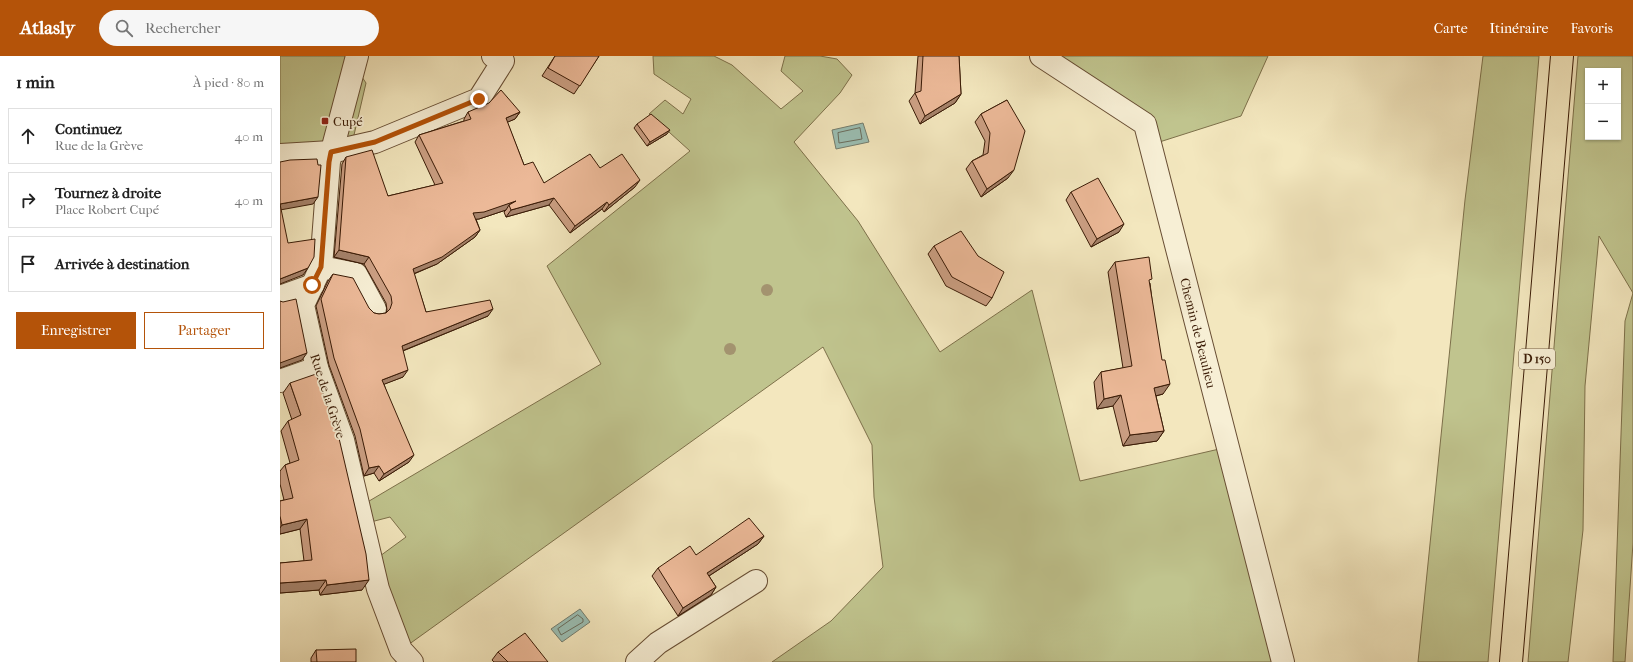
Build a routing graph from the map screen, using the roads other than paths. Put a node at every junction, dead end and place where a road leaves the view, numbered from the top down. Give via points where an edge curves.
1 (357, 56) edge
2 (493, 56) edge
3 (1041, 56) edge
4 (1562, 56) edge
5 (331, 152) junction
6 (280, 155) edge
7 (317, 276) junction
8 (280, 297) edge
9 (376, 309) dead end
10 (317, 368) junction
11 (280, 381) edge
12 (756, 581) dead end
13 (412, 662) edge
14 (637, 662) edge
15 (1283, 662) edge
16 (1512, 662) edge

1 - 5 street, Rue de la Grève
2 - 5 street via 503,61 479,99 375,142
3 - 15 street, Chemin de Beaulieu via 1145,124
4 - 16 highway, D 150
5 - 6 street
5 - 7 street, Rue de la Grève
7 - 8 street
7 - 9 street via 356,274
7 - 10 street, Rue de la Grève via 303,305
10 - 11 street
10 - 13 street, Rue de la Grève via 343,440 378,589 400,650
12 - 14 street via 658,643

